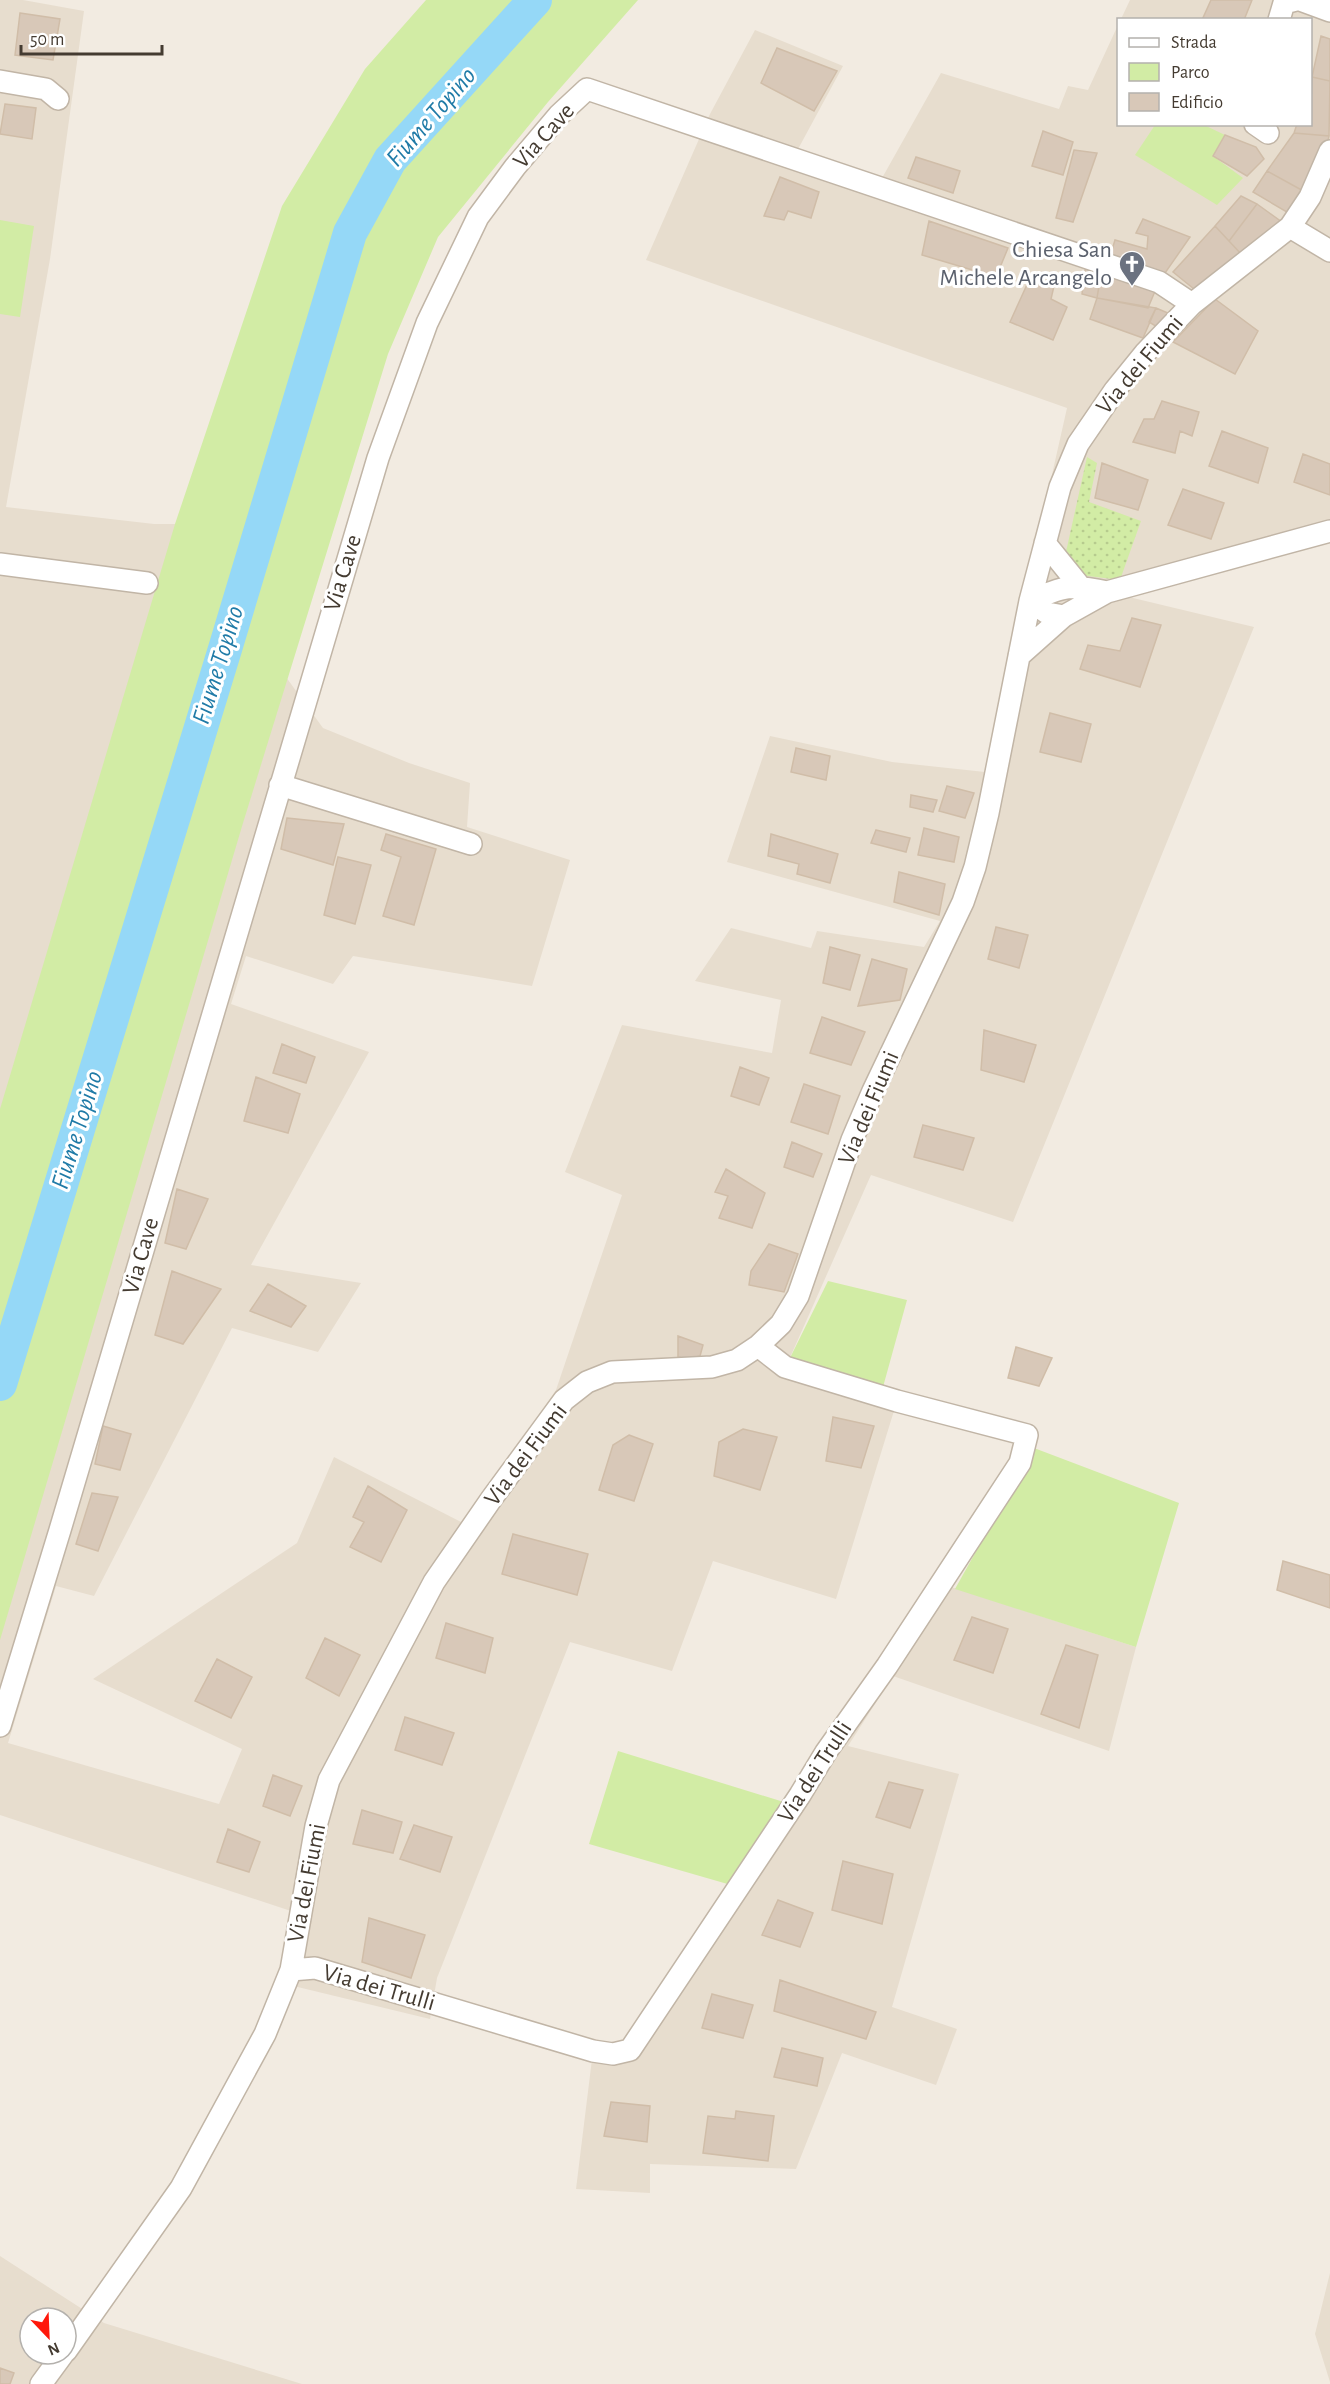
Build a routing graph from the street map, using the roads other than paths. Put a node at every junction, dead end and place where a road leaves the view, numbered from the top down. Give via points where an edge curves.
1 (1298, 0) edge
2 (1330, 11) edge
3 (1280, 18) edge
4 (0, 81) edge
5 (58, 99) dead end
6 (1330, 151) edge
7 (1290, 227) junction
8 (1330, 251) edge
9 (1192, 304) junction
10 (1330, 531) edge
11 (1045, 543) junction
12 (0, 564) edge
13 (147, 583) dead end
14 (1079, 585) junction
15 (1107, 592) junction
16 (1030, 601) junction
17 (1064, 616) junction
18 (1018, 656) junction
19 (280, 785) junction
20 (471, 844) dead end
21 (758, 1346) junction
22 (0, 1726) edge
23 (291, 1970) junction
24 (78, 2334) edge
25 (54, 2366) edge
26 (41, 2384) edge

1 - 2 street
1 - 3 street via 1284,3
4 - 5 street via 45,89
6 - 7 street, Via dei Fiumi via 1310,197
7 - 8 street
7 - 9 street, Via dei Fiumi
9 - 11 street, Via dei Fiumi via 1144,353 1078,444 1060,487
9 - 19 street, Via Cave via 1159,282 587,89 522,158 478,217 427,323 378,458
10 - 15 street
11 - 14 street
11 - 16 street, Via dei Fiumi
12 - 13 street
14 - 15 street
14 - 16 street via 1056,589
15 - 17 street
16 - 17 street via 1047,613
16 - 18 street, Via dei Fiumi
17 - 18 street
18 - 21 street, Via dei Fiumi via 988,813 963,902 852,1140 798,1296 781,1324
19 - 20 street
19 - 22 street, Via Cave
21 - 23 street, Via dei Fiumi via 737,1360 712,1366 612,1372 587,1382 564,1400 434,1582 329,1780 316,1826
21 - 23 street, Via dei Trulli via 785,1367 1027,1435 1020,1463 630,2050 613,2054 593,2051 315,1968
23 - 24 street, Via dei Fiumi via 265,2034 181,2187
25 - 26 street, Via dei Fiumi

